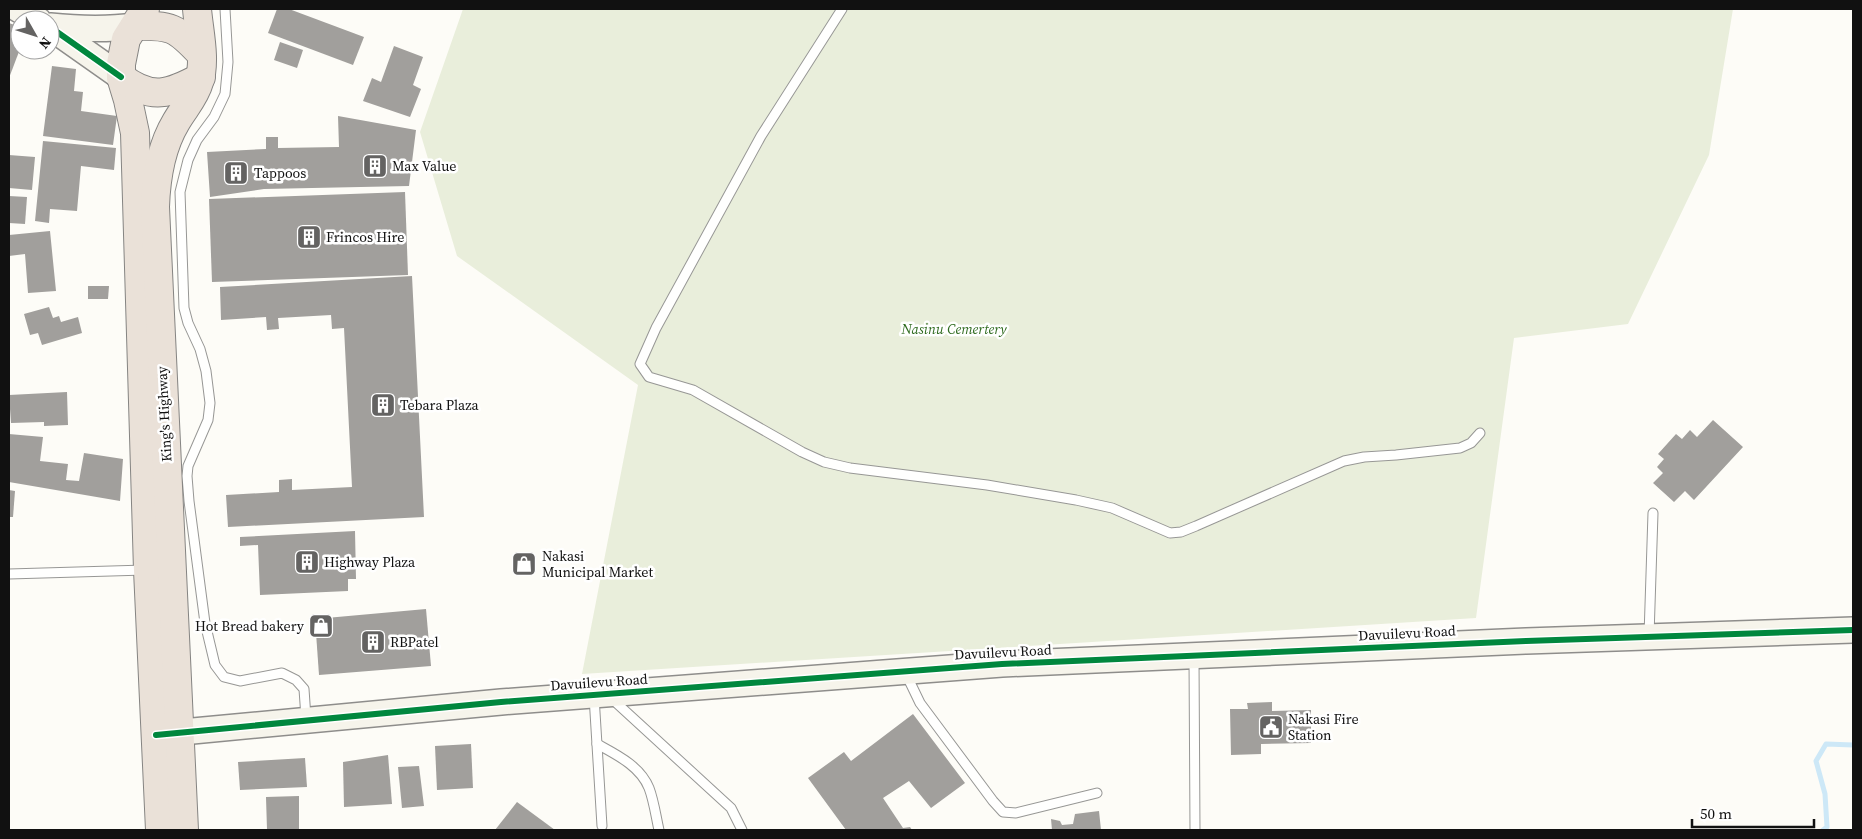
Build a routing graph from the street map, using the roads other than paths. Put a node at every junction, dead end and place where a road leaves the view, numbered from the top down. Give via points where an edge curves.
1 (198, 9) edge
2 (225, 9) edge
3 (842, 9) edge
4 (140, 17) edge
5 (60, 28) edge
6 (60, 34) edge
7 (201, 65) junction
8 (121, 77) junction
9 (1480, 433) dead end
10 (1653, 514) dead end
11 (148, 570) junction
12 (9, 574) edge
13 (1853, 630) edge
14 (1649, 637) junction
15 (1194, 655) junction
16 (905, 671) junction
17 (601, 695) junction
18 (306, 721) junction
19 (167, 734) junction
20 (597, 744) junction
21 (1097, 792) dead end
22 (602, 826) dead end
23 (160, 830) edge
24 (184, 830) edge
25 (658, 830) edge
26 (742, 830) edge
27 (1195, 830) edge

1 - 7 highway, King's Highway
2 - 18 lane via 228,62 225,94 214,117 197,140 180,192 184,308 200,349 210,403 203,434 188,466 189,501 205,623 216,665 224,677 240,681 282,674 296,680 304,689
3 - 9 lane via 761,136 656,328 640,364 650,377 694,390 824,462 1076,500 1112,508 1170,533 1196,526 1344,461 1460,448 1471,443
4 - 5 street via 111,30
4 - 7 highway via 181,33
4 - 8 highway, King's Highway via 126,39
6 - 8 street
7 - 8 highway via 175,90 158,93 136,88
7 - 19 highway, King's Highway via 190,102 166,142 156,185
8 - 11 highway, King's Highway via 135,133
10 - 14 lane
11 - 12 lane
11 - 19 highway, King's Highway
13 - 14 street, Davuilevu Road
14 - 15 street, Davuilevu Road
15 - 16 street, Davuilevu Road
15 - 27 lane
16 - 17 street, Davuilevu Road
16 - 21 lane via 920,703 1003,812 1016,813
17 - 18 street, Davuilevu Road
17 - 20 lane
17 - 26 lane via 731,808
18 - 19 street, Davuilevu Road
19 - 23 highway, King's Highway
19 - 24 highway, King's Highway
20 - 22 lane
20 - 25 lane via 638,771 649,788

